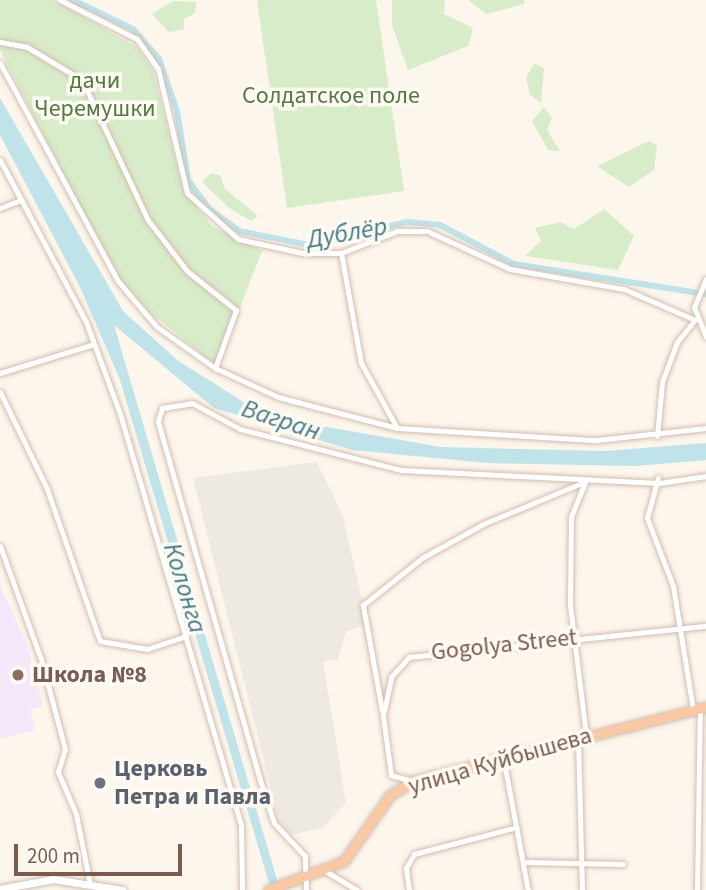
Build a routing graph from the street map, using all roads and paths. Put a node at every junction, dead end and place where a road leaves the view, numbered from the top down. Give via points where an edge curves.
1 (60, 0) edge
2 (0, 42) edge
3 (0, 63) edge
4 (0, 160) edge
5 (21, 201) junction
6 (0, 208) edge
7 (341, 253) junction
8 (705, 278) edge
9 (695, 320) junction
10 (706, 337) edge
11 (94, 344) junction
12 (215, 368) junction
13 (0, 373) edge
14 (0, 392) edge
15 (397, 428) junction
16 (706, 428) edge
17 (657, 435) junction
18 (706, 476) edge
19 (659, 481) junction
20 (585, 482) junction
21 (0, 546) edge
22 (706, 626) edge
23 (676, 628) junction
24 (186, 636) junction
25 (576, 637) junction
26 (700, 709) edge
27 (383, 716) junction
28 (582, 737) junction
29 (503, 757) junction
30 (413, 781) junction
31 (517, 827) junction
32 (525, 862) junction
33 (582, 864) junction
34 (623, 864) dead end
35 (327, 872) junction
36 (73, 880) junction
37 (90, 884) junction
38 (306, 885) edge
39 (0, 889) edge
40 (75, 890) edge
41 (122, 890) edge
42 (242, 890) edge
43 (268, 890) edge
44 (357, 890) edge
45 (410, 890) edge
46 (528, 890) edge
47 (582, 890) edge
48 (697, 890) edge

1 - 7 street via 137,39 158,69 177,167 187,193 209,219 265,248
2 - 12 street via 27,47 82,80 148,220 187,271 236,310
3 - 12 street via 118,281 158,327
4 - 5 street
5 - 6 street
5 - 11 street
7 - 9 street via 397,231 427,231 510,269 624,289
7 - 15 street via 361,363
8 - 9 street via 694,307
9 - 10 street
9 - 17 street via 677,342 662,382
11 - 13 street
11 - 24 street
12 - 15 street via 278,397
14 - 24 street via 47,489 100,641 147,649
15 - 17 street via 596,440
16 - 17 street
18 - 19 street
19 - 20 street
19 - 23 street via 647,517 673,586
20 - 25 street via 571,517
20 - 27 street via 483,524 422,558 363,605
20 - 38 street via 401,470 240,429 192,403 162,408 158,421 260,780 274,823 305,856
21 - 37 street via 45,672 65,749 58,772 76,814
22 - 23 street, Gogolya Street
23 - 25 street, Gogolya Street
23 - 26 street
24 - 42 street via 242,825
25 - 27 street, Gogolya Street via 409,657 391,677
25 - 28 street
26 - 28 highway, улица Куйбышева
26 - 48 street
27 - 30 street, Gogolya Street via 391,775
28 - 29 highway, улица Куйбышева
28 - 33 street
29 - 30 highway, улица Куйбышева
29 - 31 street
30 - 35 highway, улица Куйбышева via 390,795 356,848
31 - 32 street
31 - 45 street via 453,842 410,861
32 - 33 street
32 - 46 street
33 - 34 street
33 - 47 street
35 - 38 highway, улица Куйбышева
35 - 44 street
36 - 37 main road
36 - 39 main road
36 - 40 street
37 - 41 main road
38 - 43 highway, улица Куйбышева

